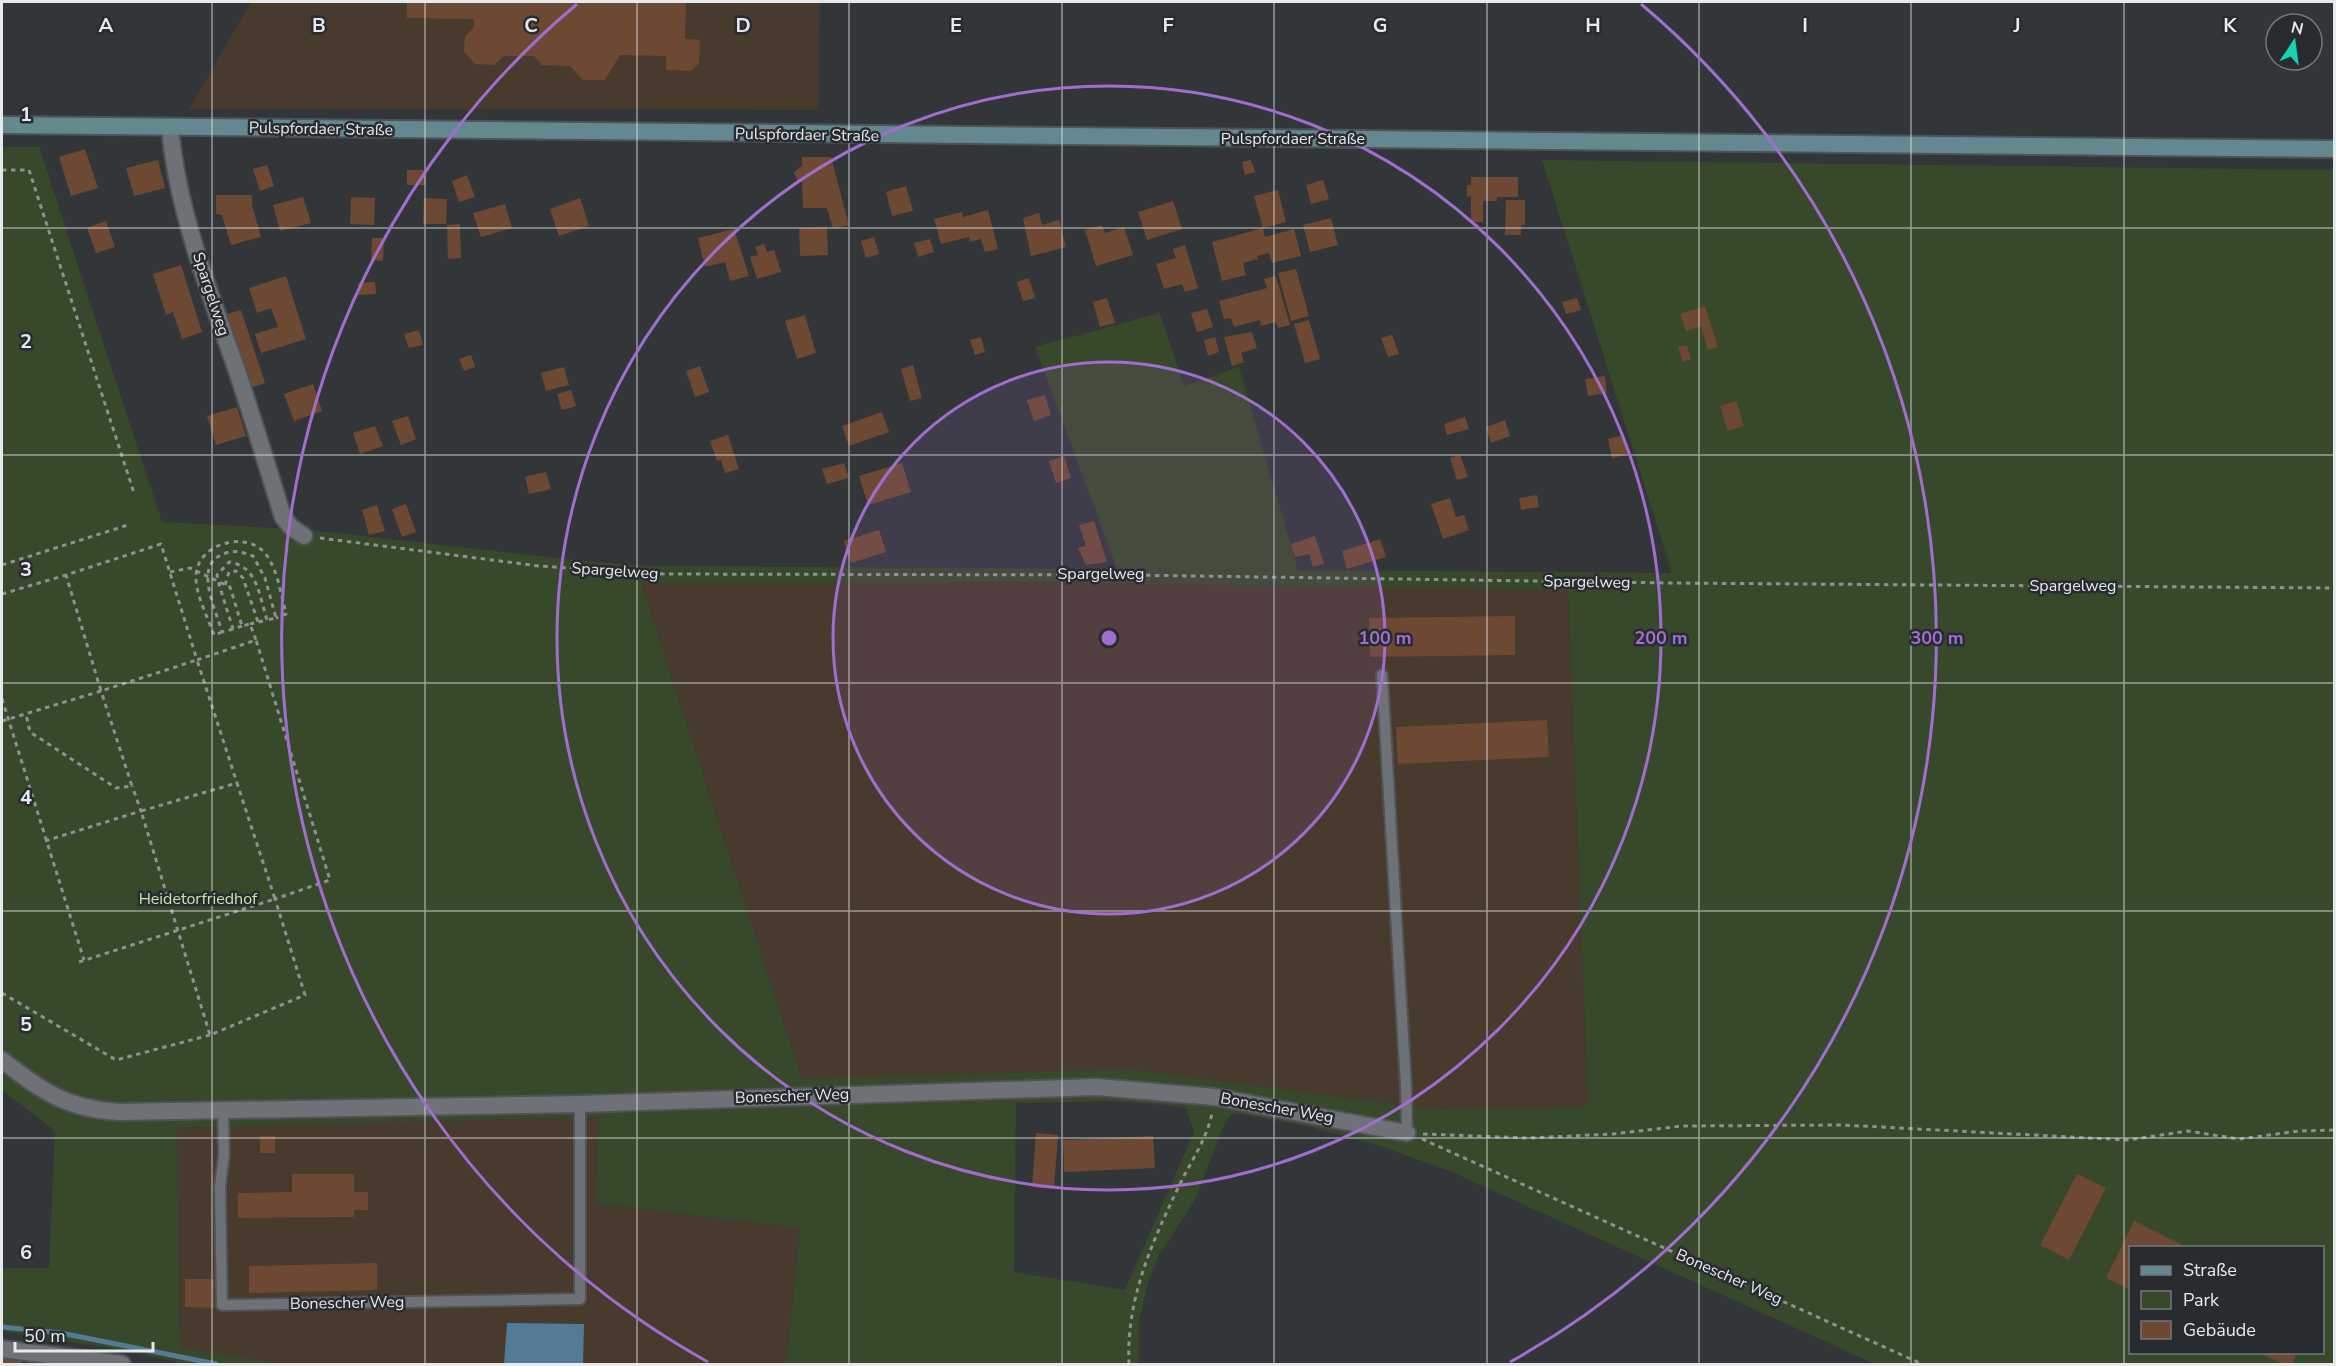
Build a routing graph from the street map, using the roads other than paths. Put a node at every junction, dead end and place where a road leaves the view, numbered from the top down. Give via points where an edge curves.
1 (2, 125) edge
2 (170, 127) junction
3 (2334, 149) edge
4 (304, 536) road end
5 (1382, 675) dead end
6 (2, 1060) edge
7 (580, 1104) junction
8 (223, 1111) junction
9 (1407, 1133) joint
10 (2, 1349) edge
11 (122, 1365) edge

1 - 2 main road, Pulspfordaer Straße
2 - 3 main road, Pulspfordaer Straße
2 - 4 street, Spargelweg via 189,225 283,517
5 - 9 lane
6 - 8 street, Bonescher Weg via 40,1089 78,1107 119,1112
7 - 8 street, Bonescher Weg
7 - 8 lane, Bonescher Weg via 580,1299 222,1305
7 - 9 street, Bonescher Weg via 1097,1087 1215,1096
10 - 11 street

